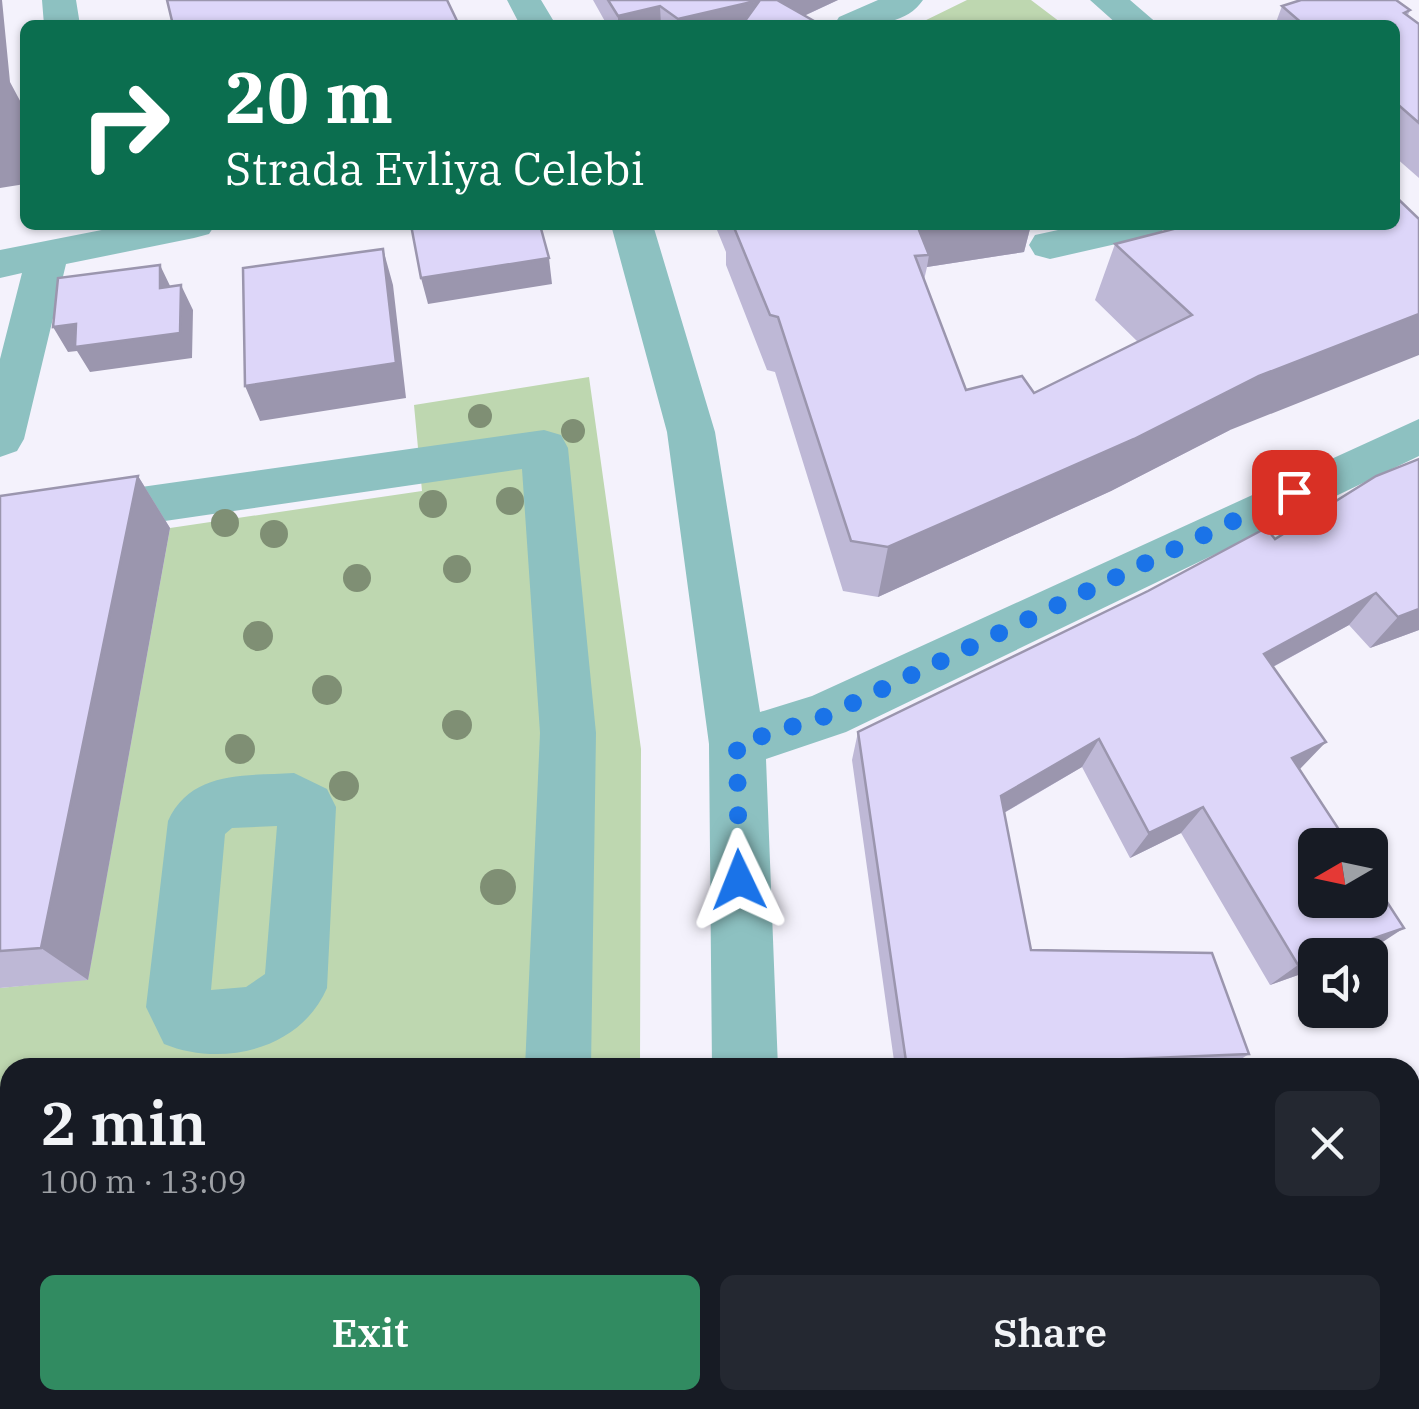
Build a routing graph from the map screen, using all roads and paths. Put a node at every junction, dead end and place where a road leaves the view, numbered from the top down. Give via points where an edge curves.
1 (906, 0) edge
2 (1107, 0) edge
3 (863, 20) edge
4 (1134, 20) edge
5 (142, 230) edge
6 (633, 230) edge
7 (1121, 230) edge
8 (89, 235) edge
9 (1050, 245) dead end
10 (47, 254) junction
11 (0, 264) edge
12 (1419, 436) edge
13 (0, 439) edge
14 (0, 526) edge
15 (737, 744) junction
16 (558, 1058) edge
17 (746, 1058) edge

1 - 3 street
2 - 4 street
5 - 8 street
6 - 15 street via 691,432
7 - 9 street
8 - 10 street
10 - 11 street
10 - 13 street
12 - 15 street via 826,716
14 - 16 street via 544,448 568,733
15 - 17 street

